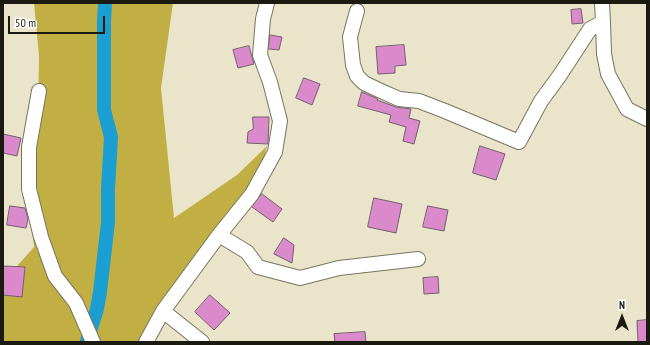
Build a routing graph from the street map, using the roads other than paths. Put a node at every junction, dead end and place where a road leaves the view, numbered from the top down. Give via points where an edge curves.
1 (267, 3) edge
2 (602, 3) edge
3 (357, 12) dead end
4 (603, 22) junction
5 (39, 91) dead end
6 (647, 119) edge
7 (219, 234) junction
8 (418, 260) dead end
9 (163, 311) junction
10 (93, 341) edge
11 (146, 342) edge
12 (202, 342) edge

1 - 7 street via 260,55 280,122 275,152 252,194
2 - 4 street
3 - 4 street via 350,37 353,65 357,76 364,83 399,99 419,101 445,110 519,142 542,101 590,29
4 - 6 street via 604,54 608,74 627,109
5 - 10 street via 30,147 29,189 41,237 55,276 76,303
7 - 8 street via 247,252 258,267 300,278 339,268
7 - 9 street
9 - 11 street
9 - 12 street

